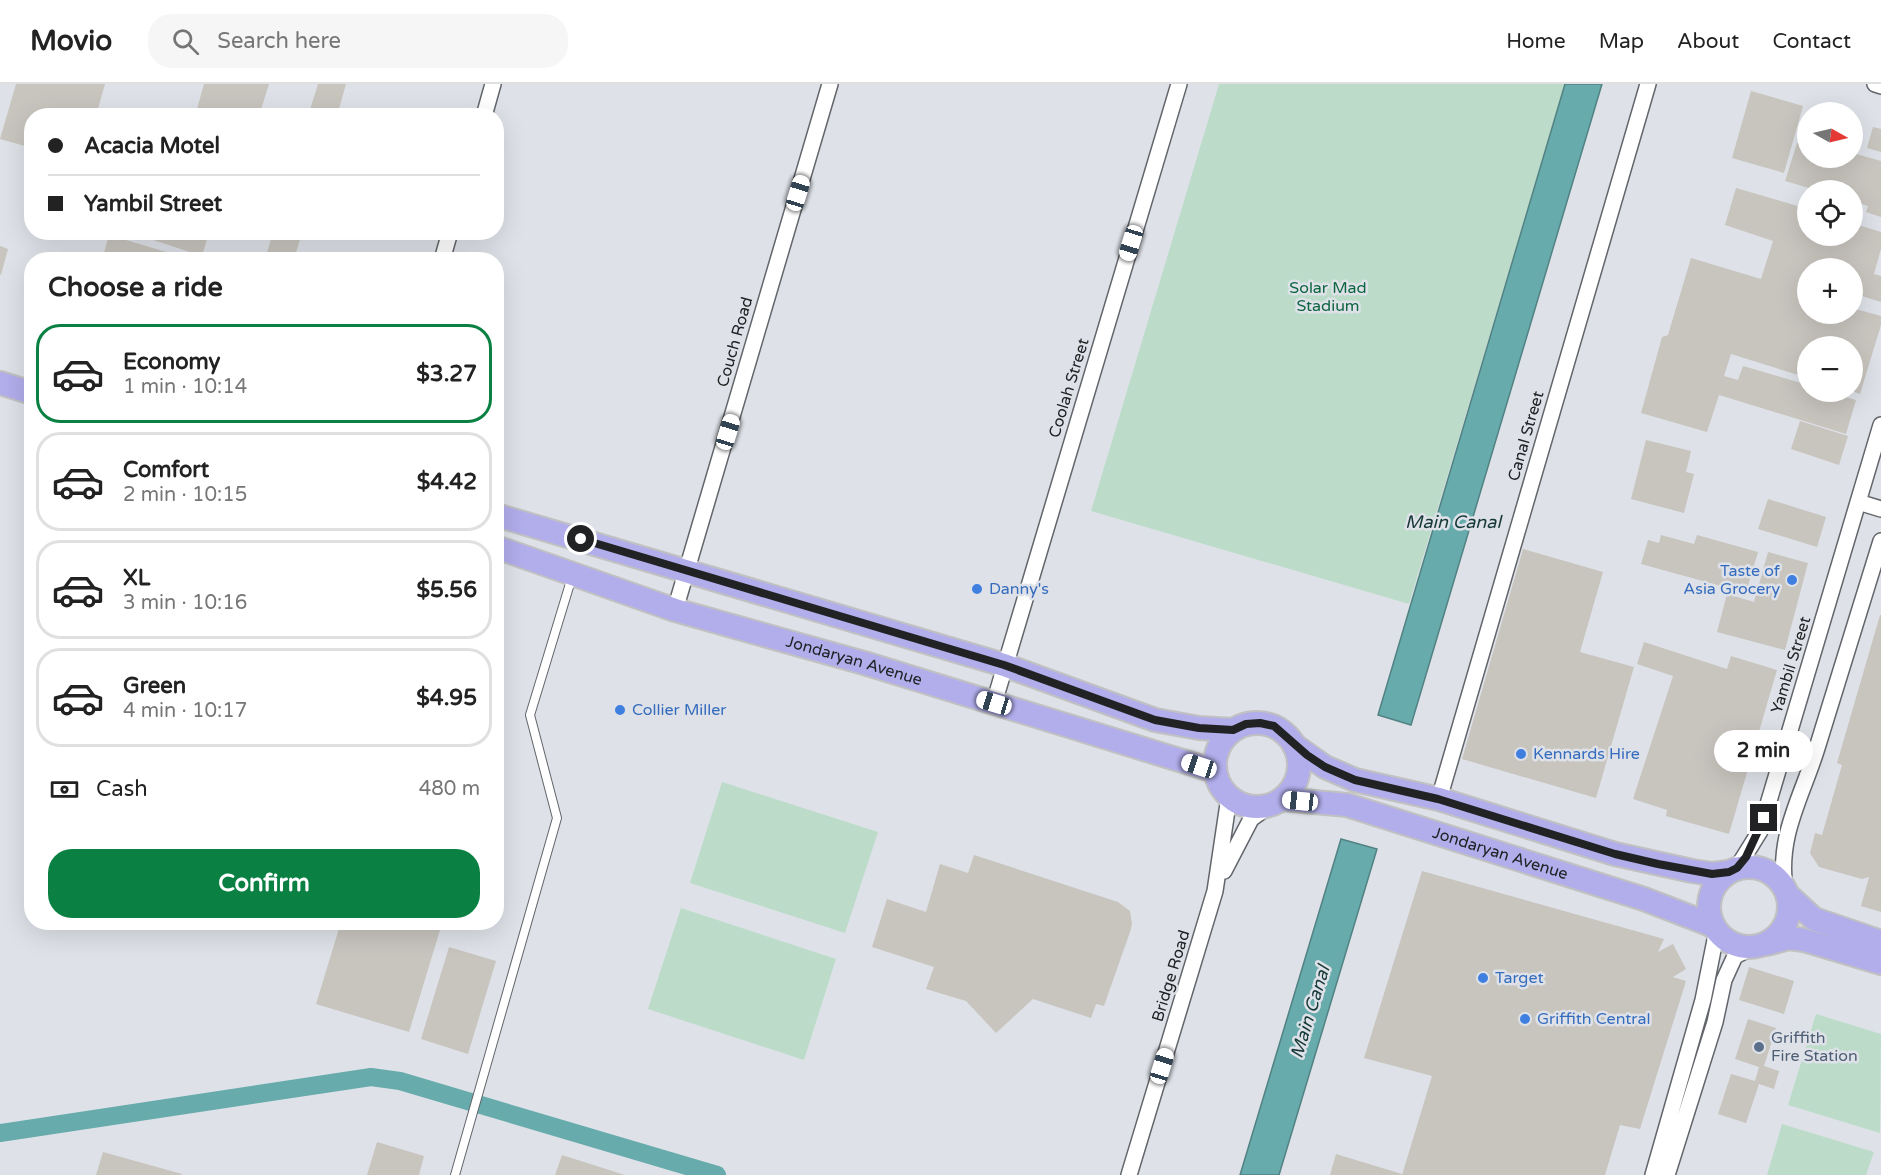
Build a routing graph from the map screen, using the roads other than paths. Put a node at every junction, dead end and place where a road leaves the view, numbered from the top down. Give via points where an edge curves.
1 (493, 84) edge
2 (830, 84) edge
3 (1179, 84) edge
4 (1648, 84) edge
5 (1875, 84) edge
6 (1881, 86) edge
7 (486, 108) edge
8 (0, 383) edge
9 (24, 390) edge
10 (1881, 425) edge
11 (1858, 502) junction
12 (1881, 509) edge
13 (504, 517) edge
14 (1881, 541) edge
15 (504, 551) edge
16 (687, 569) junction
17 (573, 574) junction
18 (675, 610) junction
19 (1004, 665) junction
20 (994, 703) junction
21 (1233, 730) junction
22 (1294, 746) junction
23 (1215, 771) junction
24 (1229, 798) junction
25 (1438, 799) junction
26 (1275, 802) junction
27 (1733, 870) junction
28 (1215, 891) junction
29 (1786, 892) junction
30 (1715, 928) junction
31 (1881, 942) edge
32 (1757, 946) junction
33 (1881, 963) edge
34 (455, 1175) edge
35 (1129, 1175) edge
36 (1653, 1175) edge
37 (1667, 1175) edge

1 - 7 street
2 - 16 street, Couch Road
3 - 19 street, Coolah Street
4 - 25 street, Canal Street
5 - 6 street
8 - 9 main road
10 - 11 street, Yambil Street
11 - 12 street
11 - 27 street, Yambil Street via 1760,831
13 - 16 main road
14 - 29 street via 1807,778 1788,826 1781,864
15 - 17 main road, Jondaryan Avenue
16 - 18 street, Couch Road
16 - 19 main road
17 - 18 main road, Jondaryan Avenue
17 - 34 lane via 530,715 557,818
18 - 20 main road, Jondaryan Avenue
19 - 20 street, Coolah Street
19 - 21 main road via 1155,720
20 - 23 main road, Jondaryan Avenue
21 - 22 main road via 1246,724 1274,726
21 - 23 main road via 1218,748
22 - 25 main road, Jondaryan Avenue via 1325,767 1355,780
22 - 26 main road via 1299,769 1296,780
23 - 24 main road
24 - 26 main road via 1255,808
24 - 28 street, Bridge Road
25 - 27 main road, Jondaryan Avenue via 1615,854 1692,871
26 - 28 street, Bridge Road via 1251,819
26 - 30 main road, Jondaryan Avenue via 1347,805 1644,899
27 - 29 main road via 1765,870 1773,874
27 - 30 main road via 1716,884 1710,901
28 - 35 street, Bridge Road
29 - 31 main road via 1814,919
29 - 32 main road via 1789,913 1782,930
30 - 32 main road via 1729,942
30 - 36 street via 1702,1000
32 - 33 main road via 1789,938 1804,940
32 - 37 street via 1735,956 1725,980

